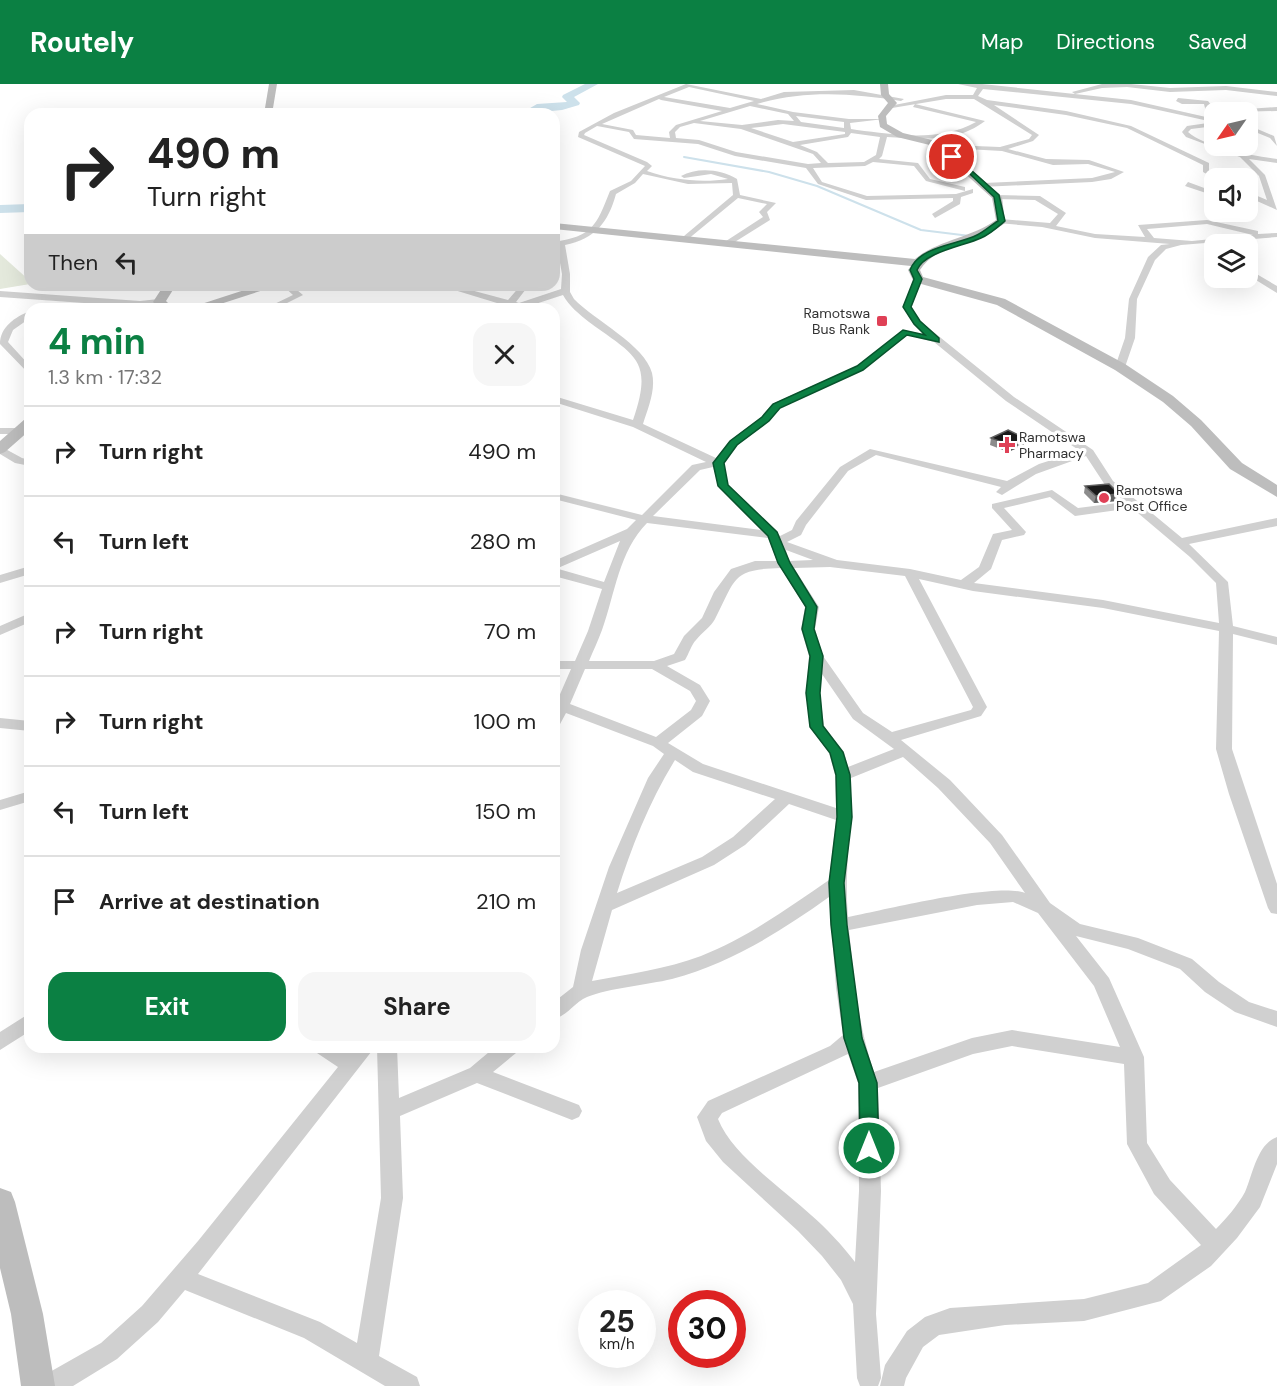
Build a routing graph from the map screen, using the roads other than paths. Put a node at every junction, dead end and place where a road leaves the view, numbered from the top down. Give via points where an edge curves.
1 (273, 84) edge
2 (884, 84) edge
3 (961, 84) edge
4 (1115, 84) edge
5 (1209, 84) edge
6 (689, 85) edge
7 (980, 85) edge
8 (1125, 86) junction
9 (1220, 88) junction
10 (1034, 91) junction
11 (1262, 93) junction
12 (1066, 94) junction
13 (1277, 94) edge
14 (975, 97) junction
15 (662, 98) junction
16 (761, 100) junction
17 (926, 101) junction
18 (889, 102) junction
19 (986, 102) junction
20 (1045, 102) junction
21 (1206, 102) edge
22 (1241, 102) edge
23 (906, 103) junction
24 (752, 105) junction
25 (1030, 107) junction
26 (269, 108) edge
27 (1277, 109) edge
28 (732, 110) junction
29 (1258, 110) edge
30 (1066, 113) junction
31 (1193, 113) junction
32 (793, 114) junction
33 (1204, 118) joint
34 (881, 119) junction
35 (849, 121) junction
36 (692, 123) junction
37 (1197, 124) junction
38 (1204, 124) edge
39 (599, 125) junction
40 (801, 125) junction
41 (742, 127) junction
42 (848, 132) junction
43 (932, 132) junction
44 (1258, 132) edge
45 (884, 135) junction
46 (1179, 136) dead end
47 (1188, 136) junction
48 (1204, 136) edge
49 (634, 137) junction
50 (910, 137) junction
51 (1170, 137) dead end
52 (1152, 138) junction
53 (672, 140) junction
54 (1258, 141) edge
55 (1204, 142) edge
56 (793, 144) junction
57 (1277, 144) edge
58 (947, 146) junction
59 (1002, 149) junction
60 (622, 153) junction
61 (1242, 156) joint
62 (872, 160) junction
63 (1045, 161) junction
64 (1277, 161) edge
65 (808, 166) junction
66 (822, 166) junction
67 (1206, 168) edge
68 (642, 171) junction
69 (673, 178) junction
70 (661, 179) junction
71 (735, 180) junction
72 (1090, 180) junction
73 (1188, 184) dead end
74 (629, 185) junction
75 (1204, 190) edge
76 (1267, 190) junction
77 (970, 191) junction
78 (990, 191) junction
79 (1277, 191) edge
80 (737, 196) junction
81 (957, 196) junction
82 (1258, 199) edge
83 (1275, 206) edge
84 (934, 216) dead end
85 (1001, 221) junction
86 (560, 226) edge
87 (1045, 226) junction
88 (598, 229) junction
89 (1262, 235) junction
90 (1277, 235) edge
91 (1258, 236) edge
92 (687, 238) junction
93 (1151, 239) junction
94 (727, 243) junction
95 (1192, 243) junction
96 (1204, 243) edge
97 (560, 244) edge
98 (560, 256) edge
99 (917, 268) junction
100 (1258, 278) edge
101 (1277, 290) edge
102 (253, 291) edge
103 (294, 291) edge
104 (464, 291) edge
105 (565, 291) junction
106 (471, 293) junction
107 (0, 294) edge
108 (55, 296) junction
109 (536, 299) junction
110 (46, 303) edge
111 (129, 303) edge
112 (212, 303) edge
113 (281, 303) edge
114 (481, 303) edge
115 (503, 303) edge
116 (523, 303) edge
117 (558, 303) edge
118 (560, 303) edge
119 (574, 306) junction
120 (24, 318) edge
121 (936, 340) junction
122 (3, 349) edge
123 (24, 367) edge
124 (1120, 367) junction
125 (560, 401) edge
126 (637, 425) junction
127 (24, 427) edge
128 (24, 428) edge
129 (0, 431) edge
130 (0, 449) edge
131 (1089, 452) junction
132 (24, 462) edge
133 (718, 463) junction
134 (1008, 485) junction
135 (1277, 492) edge
136 (560, 498) edge
137 (1135, 504) junction
138 (996, 506) junction
139 (645, 519) junction
140 (1277, 522) edge
141 (631, 532) junction
142 (775, 539) junction
143 (1181, 542) junction
144 (560, 562) edge
145 (784, 563) junction
146 (835, 564) junction
147 (24, 572) edge
148 (910, 573) junction
149 (560, 574) edge
150 (0, 579) edge
151 (963, 585) junction
152 (608, 587) junction
153 (24, 620) edge
154 (1226, 628) junction
155 (0, 631) edge
156 (1277, 641) edge
157 (816, 656) junction
158 (560, 665) edge
159 (655, 665) junction
160 (579, 666) junction
161 (562, 706) junction
162 (560, 710) edge
163 (0, 723) edge
164 (24, 725) edge
165 (890, 738) junction
166 (665, 748) junction
167 (904, 751) junction
168 (843, 775) junction
169 (787, 797) junction
170 (24, 798) edge
171 (0, 805) edge
172 (844, 817) junction
173 (837, 883) junction
174 (1276, 900) edge
175 (604, 906) junction
176 (1044, 909) junction
177 (839, 925) junction
178 (580, 992) junction
179 (560, 1007) edge
180 (1277, 1019) edge
181 (24, 1025) edge
182 (853, 1038) junction
183 (0, 1042) edge
184 (333, 1053) edge
185 (360, 1053) edge
186 (387, 1053) edge
187 (502, 1053) edge
188 (1134, 1057) junction
189 (351, 1065) junction
190 (477, 1074) junction
191 (868, 1083) junction
192 (390, 1111) junction
193 (572, 1111) dead end
194 (1277, 1146) edge
195 (0, 1202) edge
196 (1216, 1245) junction
197 (181, 1278) junction
198 (864, 1314) junction
199 (366, 1361) junction
200 (893, 1380) edge
201 (864, 1382) edge
202 (38, 1386) edge
203 (50, 1386) edge
204 (408, 1386) edge

1 - 26 street
2 - 18 street
3 - 7 street
4 - 8 street
5 - 9 street
6 - 15 street
6 - 16 street
7 - 10 street
7 - 14 street
8 - 9 street via 1170,90
8 - 12 street via 1102,86
9 - 11 street
10 - 12 street
10 - 20 street
11 - 13 street
11 - 22 street
12 - 31 street
14 - 17 street
14 - 19 street
15 - 28 street
15 - 39 street via 616,114
16 - 18 street via 783,94 843,92
16 - 24 street
17 - 18 street
17 - 23 street
18 - 23 street
18 - 34 street
19 - 25 street
19 - 59 street via 1036,135
20 - 25 street
20 - 30 street
21 - 31 street via 1178,100 1196,112
23 - 43 street via 982,121 967,131
24 - 28 street
24 - 32 street
25 - 30 street
27 - 29 street
28 - 36 street
30 - 52 street via 1122,125
31 - 33 street
32 - 35 street
32 - 40 street
33 - 37 street
34 - 35 street
34 - 50 street via 886,129
35 - 42 street
36 - 41 street
36 - 53 street via 673,128
37 - 38 street
37 - 47 street via 1187,128
39 - 49 street via 631,131
39 - 60 street via 580,136
40 - 41 street
40 - 42 street
41 - 56 street
42 - 45 street
42 - 56 street via 835,138
43 - 50 street
43 - 58 street
44 - 57 street via 1272,137
45 - 50 street
45 - 62 street via 880,153
46 - 47 street
47 - 48 street
47 - 55 street
49 - 53 street
49 - 60 street via 639,141 636,148
50 - 58 street
51 - 52 street
52 - 67 street via 1207,164
53 - 65 street via 699,142 735,154
54 - 57 street
56 - 66 street via 823,158
58 - 59 street
58 - 78 street via 954,159
59 - 63 street
60 - 68 street via 649,166
61 - 64 street
61 - 76 street via 1266,174
62 - 66 street via 863,165
62 - 77 street via 916,164 928,180
63 - 72 street via 1077,171
63 - 72 street via 1089,162 1121,171 1109,178
65 - 66 street
65 - 81 street via 820,183 866,198
68 - 70 street
68 - 74 street
69 - 70 street
69 - 71 street via 711,185
69 - 71 street via 719,172
70 - 74 street
71 - 80 street
72 - 78 street
73 - 75 street
74 - 88 street via 613,193
76 - 79 street
76 - 83 street
77 - 78 street
77 - 81 street
78 - 85 street
78 - 87 street via 1037,198 1062,213 1052,226
80 - 92 street
80 - 94 street via 771,203 763,212 767,218
81 - 84 street via 957,202
82 - 83 street
85 - 87 street
85 - 99 street
86 - 88 street
87 - 93 street via 1086,235
88 - 92 street
88 - 97 street via 582,240
89 - 90 street
89 - 91 street
89 - 93 street via 1215,222 1142,226
92 - 94 street
93 - 95 street
94 - 99 street via 878,258
95 - 96 street
95 - 124 street via 1164,247 1151,260 1133,299 1130,338
98 - 105 street via 566,276
99 - 121 street via 907,307 917,323
99 - 124 street via 1001,302
100 - 101 street
102 - 112 street
103 - 113 street via 299,295
104 - 106 street
105 - 109 street
105 - 119 street
106 - 114 street
106 - 115 street
107 - 108 street
108 - 110 street
108 - 111 street
109 - 116 street
109 - 117 street
118 - 119 street
119 - 126 street via 627,345 646,368 646,397
120 - 122 street via 5,334
121 - 131 street via 1010,399
121 - 133 street via 906,332 860,368 776,406 734,443
122 - 123 street
124 - 135 street via 1168,399 1236,466
125 - 126 street
126 - 133 street
127 - 129 street
128 - 130 street
130 - 132 street
131 - 134 street via 1040,468
131 - 137 street via 1109,483
133 - 139 street via 696,467
133 - 142 street via 723,486
134 - 138 street via 998,496
134 - 142 street via 874,451 844,469 797,532
136 - 139 street
137 - 138 street via 1076,512 1052,494
137 - 143 street
138 - 151 street via 1020,532 998,537 985,569
139 - 141 street
139 - 142 street
140 - 143 street
141 - 144 street
141 - 152 street
142 - 145 street
142 - 146 street
143 - 154 street via 1222,582
145 - 146 street
145 - 157 street via 812,607 808,629
145 - 159 street via 755,565 735,572 720,592 708,620 689,639 680,657
146 - 148 street
147 - 150 street
148 - 151 street
148 - 165 street via 980,707 976,713
149 - 152 street
151 - 154 street via 1103,604
152 - 160 street
153 - 155 street
154 - 156 street
154 - 174 street via 1224,749
157 - 165 street via 858,716
157 - 168 street via 813,693 817,727 836,752
158 - 160 street
159 - 160 street
159 - 166 street via 695,688 703,700 697,713
160 - 161 street
161 - 162 street
161 - 166 street
163 - 164 street
165 - 167 street
166 - 169 street via 698,768
166 - 175 street
167 - 168 street
167 - 176 street via 944,784 996,839
168 - 172 street
169 - 172 street
169 - 175 street via 739,841 708,861
170 - 171 street
172 - 173 street
173 - 177 street
173 - 178 street via 723,954 676,970
175 - 178 street
176 - 177 street via 1014,896 977,899
176 - 180 street via 1075,929 1131,943 1186,964 1242,1007
176 - 188 street via 1102,983
177 - 182 street
178 - 179 street
181 - 183 street
182 - 191 street
182 - 198 street via 837,1052 715,1107 707,1117 707,1128 733,1158 802,1219 856,1280
184 - 189 street
185 - 189 street
186 - 192 street
187 - 190 street
188 - 191 street via 1012,1038 972,1046
188 - 196 street via 1137,1144 1162,1187
189 - 197 street
190 - 192 street
190 - 193 street
191 - 198 street via 870,1191
192 - 199 street via 392,1198
194 - 196 street via 1252,1200
195 - 202 street via 27,1314
196 - 200 street via 1153,1293 1084,1310 1005,1314 933,1325 915,1339
197 - 199 street via 312,1330
197 - 203 street via 150,1314 109,1351
198 - 201 street
199 - 204 street
200 - 201 street

